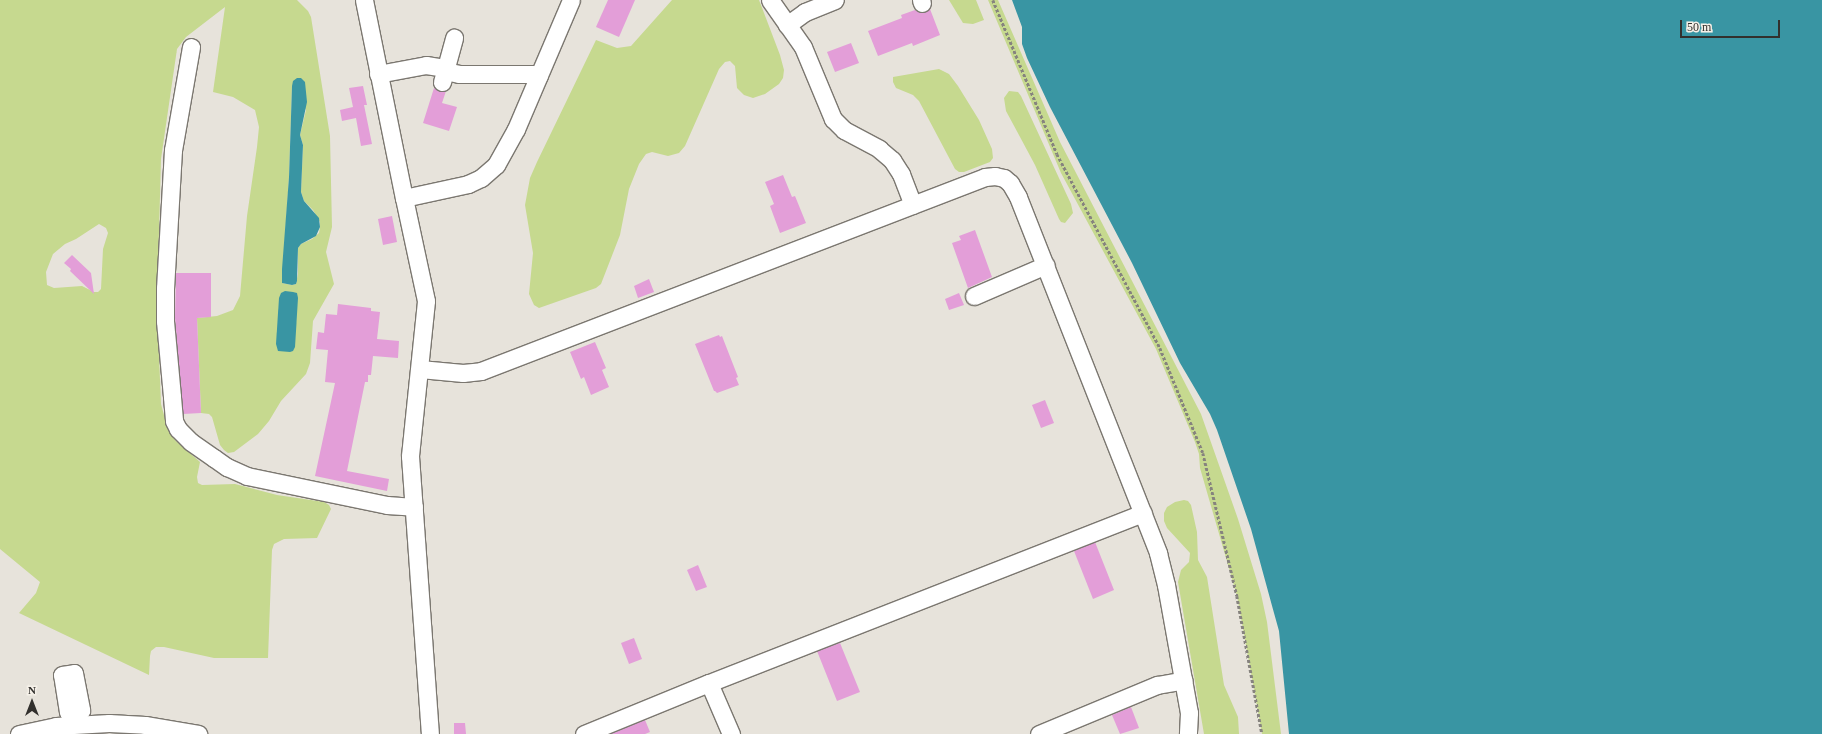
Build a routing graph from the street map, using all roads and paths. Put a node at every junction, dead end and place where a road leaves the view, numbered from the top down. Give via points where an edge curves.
1 (364, 0) edge
2 (571, 0) edge
3 (770, 0) edge
4 (835, 0) edge
5 (993, 0) edge
6 (787, 25) junction
7 (454, 38) dead end
8 (191, 47) dead end
9 (378, 74) junction
10 (444, 74) junction
11 (540, 76) junction
12 (404, 198) junction
13 (913, 205) junction
14 (1046, 266) junction
15 (974, 296) dead end
16 (420, 369) junction
17 (414, 507) junction
18 (1143, 513) junction
19 (1184, 680) junction
20 (709, 683) junction
21 (19, 734) edge
22 (198, 734) edge
23 (430, 734) edge
24 (584, 734) edge
25 (731, 734) edge
26 (1039, 734) edge
27 (1188, 734) edge
28 (1262, 734) edge

1 - 9 lane
2 - 11 lane
3 - 6 lane
4 - 6 lane via 805,12
5 - 28 path via 1057,154 1160,348 1203,453 1237,596
6 - 13 lane via 803,46 833,119 844,130 874,146 892,160 901,174
7 - 10 lane
8 - 17 lane via 174,150 165,288 165,322 174,421 191,442 228,467 247,476 387,505
9 - 10 lane via 426,65
9 - 12 lane
10 - 11 lane
11 - 12 lane via 508,146 489,172 464,185
12 - 16 lane via 426,301
13 - 14 lane via 985,177 1004,178 1016,193
13 - 16 lane via 481,371 463,373
14 - 15 lane
14 - 18 lane
16 - 17 lane via 411,442
17 - 23 lane
18 - 19 lane via 1162,568
18 - 20 lane
19 - 26 lane via 1157,685
19 - 27 lane via 1190,720
20 - 24 lane
20 - 25 lane
21 - 22 lane via 74,718

